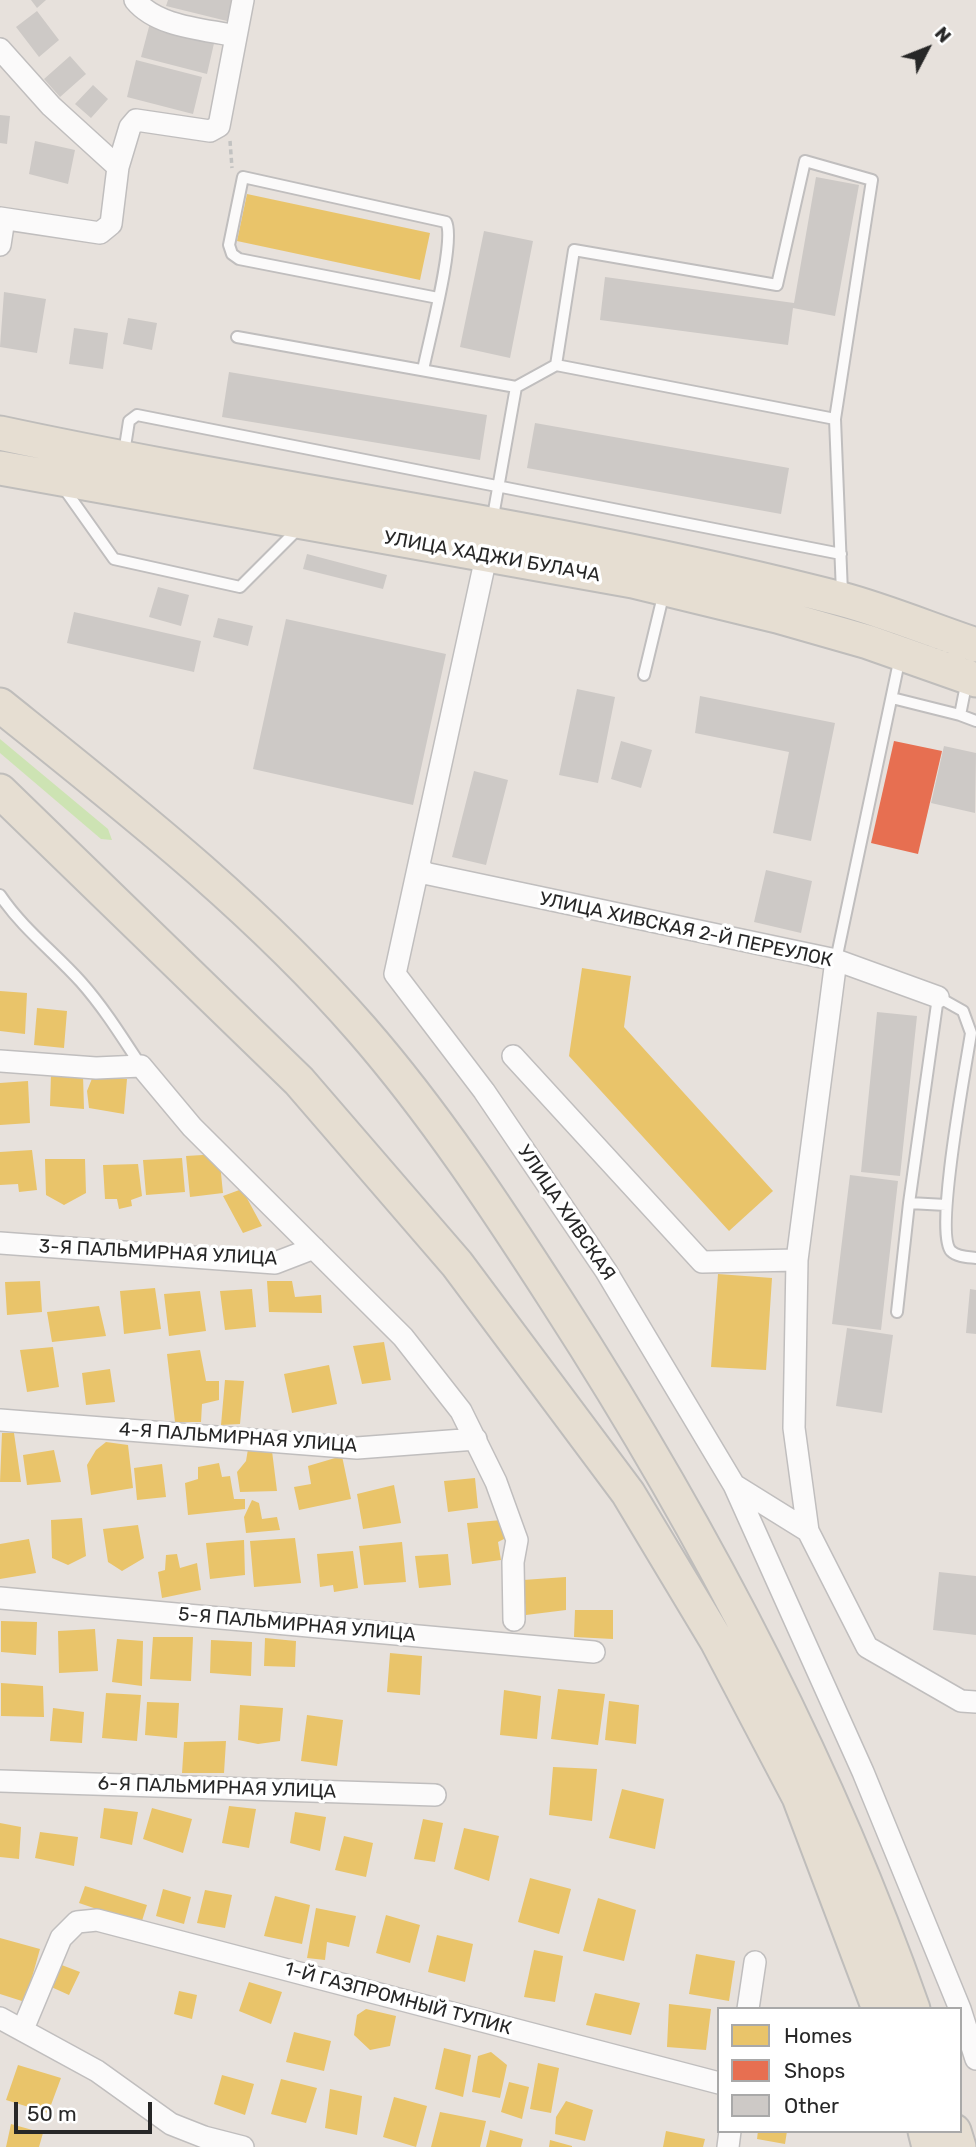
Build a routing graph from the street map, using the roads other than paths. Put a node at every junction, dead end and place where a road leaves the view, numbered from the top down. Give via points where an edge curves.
1 (135, 0) edge
2 (243, 0) edge
3 (236, 36) junction
4 (0, 49) edge
5 (118, 167) junction
6 (2, 219) edge
7 (0, 245) edge
8 (438, 298) junction
9 (237, 337) dead end
10 (556, 365) junction
11 (423, 370) junction
12 (516, 387) junction
13 (835, 419) junction
14 (0, 433) edge
15 (123, 458) junction
16 (0, 468) edge
17 (57, 478) junction
18 (498, 484) junction
19 (305, 523) junction
20 (489, 541) junction
21 (841, 554) junction
22 (665, 589) junction
23 (842, 600) junction
24 (976, 645) edge
25 (901, 654) junction
26 (644, 676) dead end
27 (972, 678) edge
28 (891, 698) junction
29 (0, 705) edge
30 (960, 715) junction
31 (976, 721) edge
32 (0, 791) edge
33 (424, 870) junction
34 (0, 895) edge
35 (836, 960) junction
36 (939, 997) junction
37 (513, 1056) dead end
38 (0, 1061) edge
39 (141, 1066) junction
40 (909, 1203) junction
41 (946, 1205) junction
42 (0, 1243) edge
43 (314, 1248) junction
44 (976, 1258) edge
45 (797, 1261) junction
46 (897, 1312) dead end
47 (0, 1420) edge
48 (476, 1439) junction
49 (734, 1485) junction
50 (808, 1531) junction
51 (0, 1598) edge
52 (514, 1620) dead end
53 (594, 1652) dead end
54 (976, 1702) edge
55 (0, 1781) edge
56 (435, 1795) dead end
57 (755, 1962) dead end
58 (748, 2007) edge
59 (878, 2007) edge
60 (912, 2007) edge
61 (959, 2007) edge
62 (962, 2015) edge
63 (0, 2018) edge
64 (23, 2029) junction
65 (976, 2059) edge
66 (717, 2082) edge
67 (243, 2147) edge

1 - 3 street via 143,10 168,21
2 - 3 street
3 - 5 street via 219,126 210,131 136,120
4 - 5 street via 51,106
5 - 6 street via 111,224 100,233
6 - 7 street
8 - 8 lane via 239,259 229,245 243,177 446,222 451,234
8 - 11 lane
9 - 11 lane
10 - 12 lane
10 - 13 lane
10 - 13 lane via 574,250 777,285 805,161 872,180
11 - 12 lane
12 - 18 lane
13 - 21 lane
14 - 15 main road, УЛИЦА ХАДЖИ БУЛАЧА
15 - 18 lane via 129,421 137,415
15 - 20 main road, УЛИЦА ХАДЖИ БУЛАЧА
16 - 17 main road, УЛИЦА ХАДЖИ БУЛАЧА
17 - 19 main road, УЛИЦА ХАДЖИ БУЛАЧА
17 - 19 lane via 114,559 240,587
18 - 20 lane
18 - 21 lane
19 - 20 main road, УЛИЦА ХАДЖИ БУЛАЧА
20 - 22 main road, УЛИЦА ХАДЖИ БУЛАЧА
20 - 23 main road, УЛИЦА ХАДЖИ БУЛАЧА via 622,550
20 - 33 street, УЛИЦА ХИВСКАЯ
21 - 23 lane
22 - 25 main road, УЛИЦА ХАДЖИ БУЛАЧА via 777,616
22 - 26 lane
23 - 24 main road, УЛИЦА ХАДЖИ БУЛАЧА
25 - 27 main road, УЛИЦА ХАДЖИ БУЛАЧА
25 - 28 lane
27 - 30 lane
28 - 30 lane
28 - 35 lane
29 - 60 main road via 176,848 279,941 363,1031 475,1174 614,1392 746,1621 819,1772
30 - 31 lane
32 - 59 main road via 299,1081 457,1264 628,1493 717,1641 799,1797
33 - 35 street, УЛИЦА ХИВСКАЯ 2-Й ПЕРЕУЛОК
33 - 49 street, УЛИЦА ХИВСКАЯ via 395,974 484,1091 606,1271
34 - 39 lane via 38,942 80,981
35 - 36 street, УЛИЦА ХИВСКАЯ 2-Й ПЕРЕУЛОК
35 - 45 street
36 - 40 lane
36 - 41 lane via 963,1012 971,1033
37 - 45 street via 702,1262
38 - 39 street via 96,1068
39 - 43 street via 192,1127
40 - 41 lane
40 - 46 lane
41 - 44 lane via 949,1250
42 - 43 street, 3-Я ПАЛЬМИРНАЯ УЛИЦА via 275,1263
43 - 48 street via 403,1337 461,1411
45 - 50 street via 794,1428
47 - 48 street, 4-Я ПАЛЬМИРНАЯ УЛИЦА via 357,1448
48 - 52 street via 517,1540
49 - 50 street, УЛИЦА ХИВСКАЯ
49 - 61 street via 863,1772
50 - 54 street via 867,1647 961,1701
51 - 53 street, 5-Я ПАЛЬМИРНАЯ УЛИЦА
55 - 56 street, 6-Я ПАЛЬМИРНАЯ УЛИЦА
57 - 58 street
62 - 65 street
63 - 64 street
64 - 66 street, 1-Й ГАЗПРОМНЫЙ ТУПИК via 61,1938 77,1923 97,1920
64 - 67 street via 97,2071 171,2124

